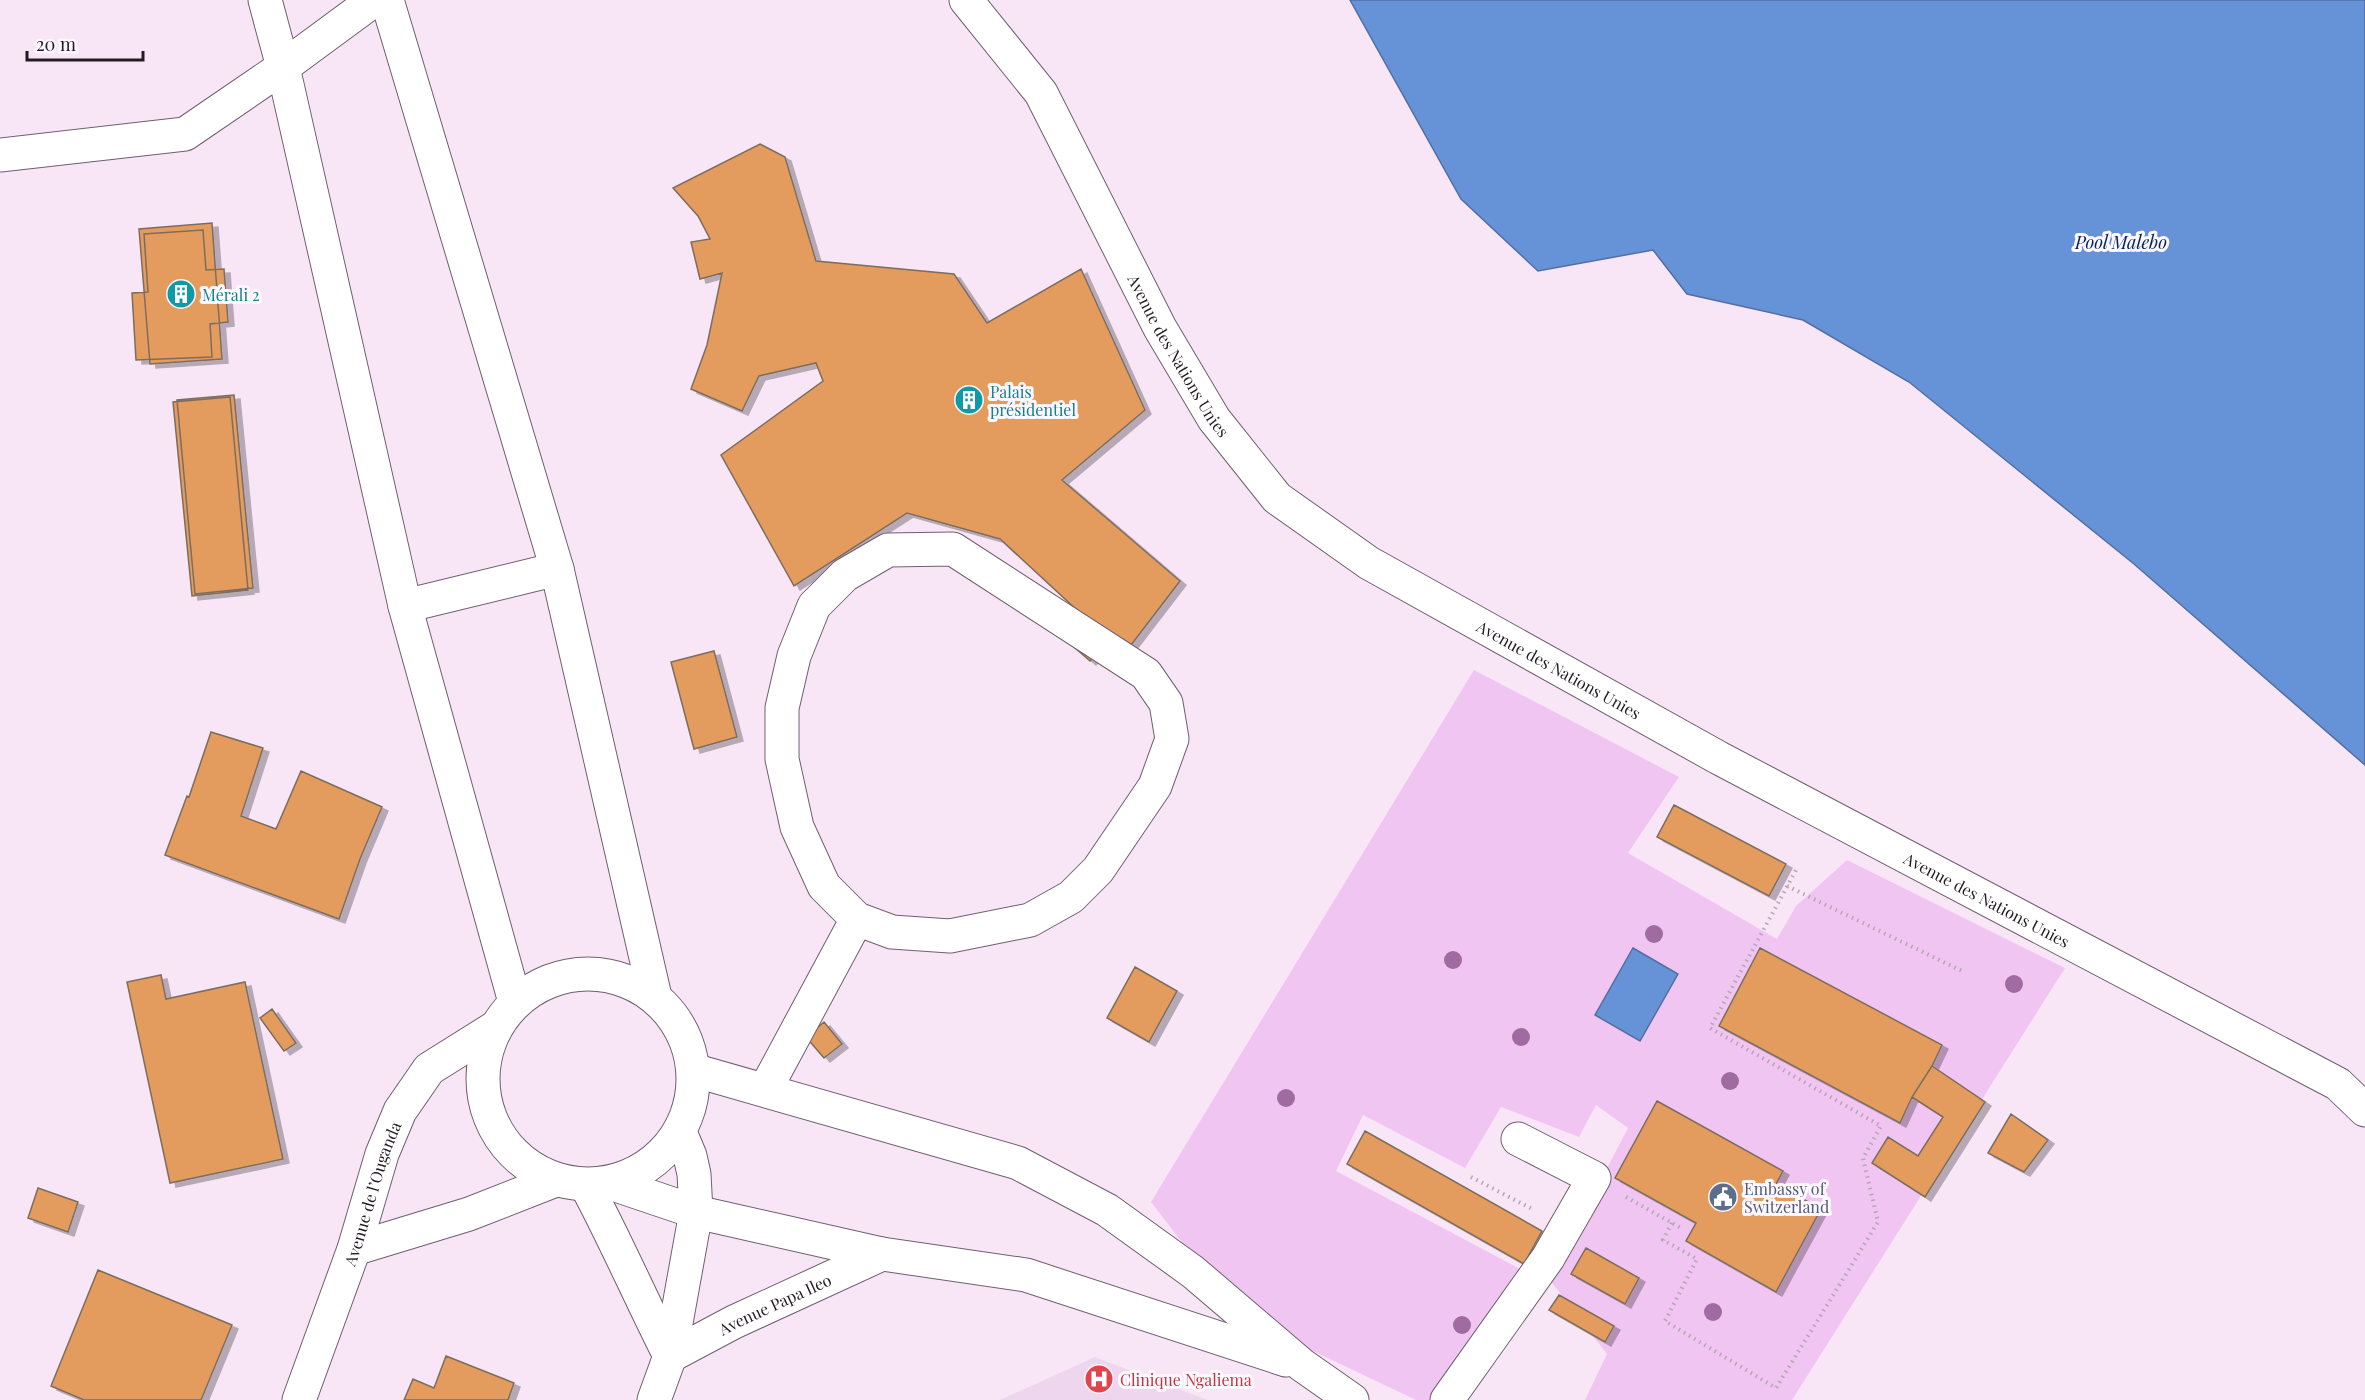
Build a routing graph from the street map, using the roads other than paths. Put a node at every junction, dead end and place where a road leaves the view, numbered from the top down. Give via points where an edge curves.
1 (265, 0) edge
2 (374, 0) edge
3 (387, 0) edge
4 (966, 0) edge
5 (283, 67) junction
6 (0, 155) edge
7 (557, 569) junction
8 (405, 606) junction
9 (857, 919) junction
10 (655, 997) junction
11 (506, 1014) junction
12 (693, 1070) junction
13 (765, 1090) junction
14 (2365, 1110) edge
15 (680, 1132) junction
16 (1518, 1139) dead end
17 (584, 1182) junction
18 (696, 1212) junction
19 (354, 1249) junction
20 (882, 1254) junction
21 (670, 1356) junction
22 (1302, 1365) junction
23 (299, 1400) edge
24 (654, 1400) edge
25 (1353, 1400) edge
26 (1447, 1400) edge

1 - 5 street
2 - 5 street
3 - 7 street
4 - 14 street, Avenue des Nations Unies via 1041,93 1166,338 1214,419 1277,498 1369,563 1719,758 2338,1084
5 - 6 street via 185,134
5 - 8 street
7 - 8 street
7 - 10 street
8 - 11 street
9 - 9 street via 824,886 797,827 782,759 782,708 794,656 814,606 845,575 888,550 953,549 1146,674 1166,704 1172,739 1155,786 1098,870 1071,897 1030,920 950,936 892,932
9 - 13 street
10 - 11 street via 610,975 585,973 536,987
10 - 12 street via 674,1017 687,1042
11 - 17 street via 484,1057 483,1089 491,1119 507,1145 529,1166
11 - 19 street, Avenue de l’Ouganda via 429,1069 400,1111 382,1154
12 - 13 street
12 - 15 street via 693,1092
13 - 22 street via 1018,1163 1107,1210 1193,1272
15 - 17 street via 651,1164 633,1175
15 - 18 street via 694,1174
16 - 26 street via 1594,1178 1548,1258
17 - 18 street
17 - 19 street
17 - 21 street via 620,1248
18 - 20 street
18 - 21 street
19 - 23 street, Avenue de l’Ouganda
20 - 21 street, Avenue Papa Ileo
20 - 22 street via 1026,1275
21 - 24 street
22 - 25 street

